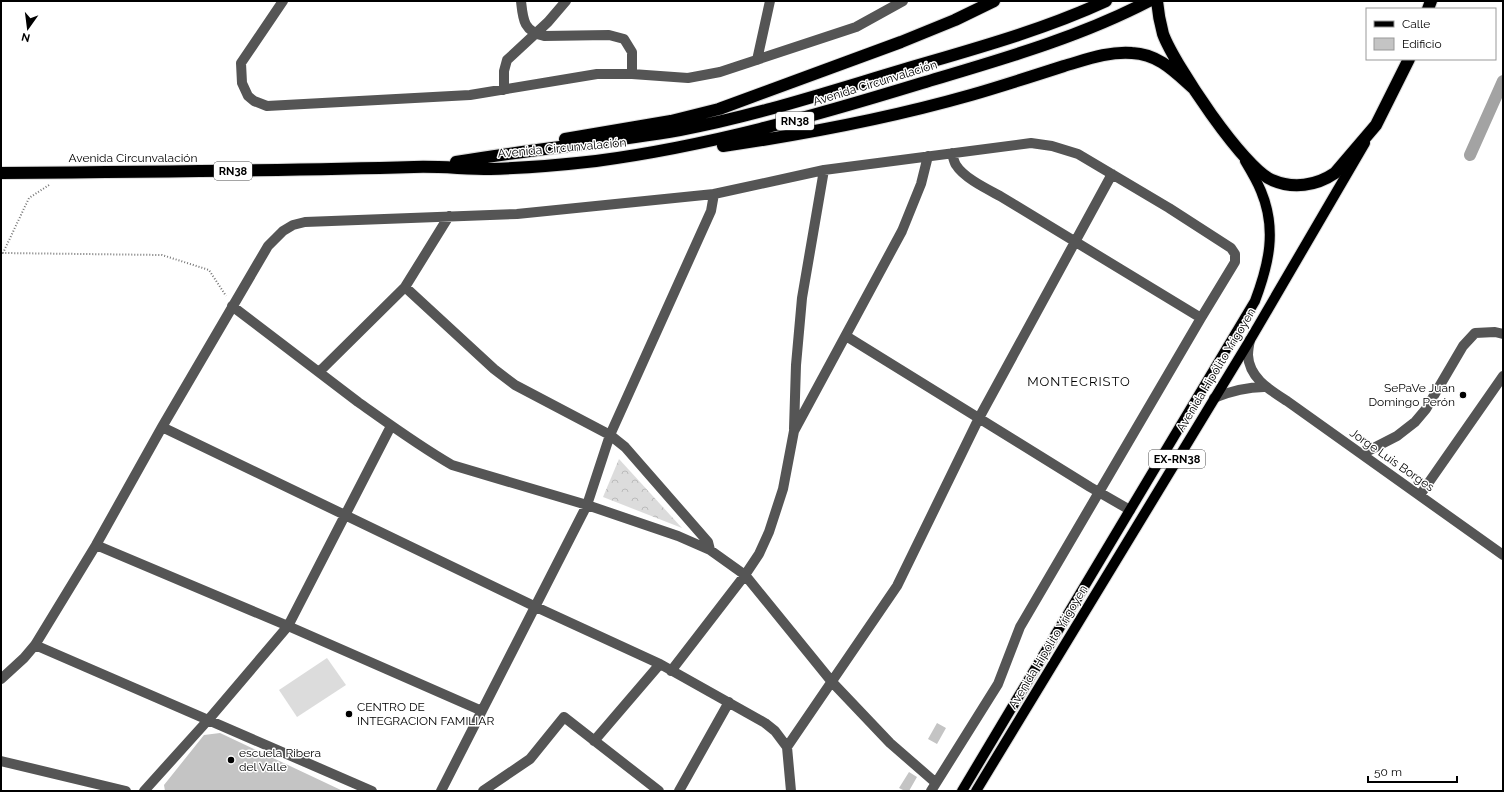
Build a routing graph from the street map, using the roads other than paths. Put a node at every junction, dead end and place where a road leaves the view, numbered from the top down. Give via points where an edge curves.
1 (283, 1) edge
2 (521, 1) edge
3 (566, 1) edge
4 (770, 1) edge
5 (903, 1) edge
6 (994, 1) edge
7 (1106, 1) edge
8 (1157, 1) edge
9 (1146, 3) edge
10 (535, 34) junction
11 (756, 60) junction
12 (1409, 60) edge
13 (632, 74) junction
14 (1193, 88) junction
15 (504, 90) junction
16 (1376, 126) junction
17 (520, 153) junction
18 (952, 153) junction
19 (928, 156) junction
20 (1243, 156) junction
21 (595, 161) junction
22 (433, 166) junction
23 (824, 170) junction
24 (1, 173) edge
25 (1112, 174) junction
26 (714, 194) junction
27 (449, 216) junction
28 (1075, 241) junction
29 (405, 287) junction
30 (232, 306) junction
31 (1201, 318) junction
32 (1503, 334) edge
33 (846, 336) junction
34 (1250, 340) junction
35 (318, 372) junction
36 (1503, 376) edge
37 (1264, 387) junction
38 (1214, 398) junction
39 (979, 418) junction
40 (391, 426) junction
41 (162, 427) junction
42 (794, 431) junction
43 (610, 435) junction
44 (1362, 454) junction
45 (1100, 492) junction
46 (1420, 495) junction
47 (588, 505) junction
48 (1130, 510) junction
49 (344, 515) junction
50 (96, 545) junction
51 (710, 550) junction
52 (1503, 555) edge
53 (745, 575) junction
54 (536, 607) junction
55 (288, 626) junction
56 (35, 645) junction
57 (660, 664) junction
58 (671, 671) junction
59 (1, 679) edge
60 (832, 682) junction
61 (729, 702) junction
62 (482, 711) junction
63 (209, 719) junction
64 (594, 741) junction
65 (787, 747) junction
66 (1, 761) edge
67 (934, 787) edge
68 (126, 791) edge
69 (144, 791) edge
70 (372, 791) edge
71 (441, 791) edge
72 (483, 791) edge
73 (659, 791) edge
74 (679, 791) edge
75 (791, 791) edge
76 (962, 791) edge
77 (976, 791) edge

1 - 15 street via 242,63 242,83 248,96 254,101 267,106 470,95
2 - 10 street via 523,21
3 - 10 street
4 - 11 street
5 - 11 street via 856,27
6 - 17 highway via 900,42 719,109 671,121 565,139
7 - 17 highway, Avenida Circunvalación / RN38 via 974,49 741,116 680,130
8 - 14 highway via 1163,35
9 - 21 highway, Avenida Circunvalación / RN38 via 1037,48 804,118 737,136
10 - 13 street via 609,35 624,39 632,52
10 - 15 street via 507,60
11 - 13 street via 720,72 688,78
12 - 16 highway
13 - 15 street via 597,74
14 - 20 highway
14 - 21 highway via 1158,59 1145,54 1115,53 972,95 882,117 727,146
16 - 20 highway via 1335,173 1313,184 1297,186 1270,180
16 - 34 main road, Avenida Hipólito Yrigoyen / EX-RN38
17 - 22 highway, Avenida Circunvalación / RN38
18 - 19 street
18 - 25 street via 1031,143 1078,154
18 - 28 street via 956,165 980,185
19 - 23 street
19 - 33 street via 921,184 902,231
20 - 48 main road, Avenida Hipólito Yrigoyen / EX-RN38 via 1261,190 1267,208 1271,236 1264,276 1255,301
21 - 22 highway, Avenida Circunvalación / RN38 via 490,169
22 - 24 highway, Avenida Circunvalación / RN38 via 273,171
23 - 26 street
23 - 42 street via 802,298
25 - 28 street
25 - 31 street via 1225,244 1235,254 1235,262
26 - 27 street via 517,214
26 - 43 street via 711,211
27 - 29 street
27 - 30 street via 305,222 293,225 268,246
28 - 31 street
28 - 39 street
29 - 35 street
29 - 43 street via 494,369 515,385
30 - 35 street
30 - 41 street
31 - 45 street
32 - 44 street via 1475,333 1463,346 1415,422 1397,436
33 - 39 street
33 - 42 street
34 - 37 street, Jorge Luis Borges via 1248,356 1254,373
34 - 38 main road, Avenida Hipólito Yrigoyen / EX-RN38
35 - 40 street
36 - 46 street
37 - 38 street via 1233,390
37 - 44 street, Jorge Luis Borges
38 - 77 main road, Avenida Hipólito Yrigoyen / EX-RN38
39 - 45 street
39 - 60 street via 908,567
40 - 47 street via 452,465
40 - 49 street
41 - 49 street
41 - 50 street
42 - 53 street via 783,489 769,532
43 - 47 street
43 - 51 street via 630,452 708,542
44 - 46 street, Jorge Luis Borges
45 - 48 street
45 - 67 street via 1020,627 998,684
46 - 52 street, Jorge Luis Borges
47 - 51 street via 678,536
47 - 54 street
48 - 76 main road, Avenida Hipólito Yrigoyen / EX-RN38
49 - 54 street
49 - 55 street
50 - 55 street
50 - 56 street
51 - 53 street
53 - 58 street
53 - 60 street
54 - 57 street
54 - 62 street
55 - 62 street
55 - 63 street
56 - 59 street
56 - 63 street
57 - 58 street
57 - 64 street
58 - 61 street
60 - 65 street
60 - 67 street
61 - 65 street via 765,723
61 - 74 street
62 - 71 street
63 - 69 street
63 - 70 street
64 - 72 street via 564,717 530,760
64 - 73 street
65 - 75 street
66 - 68 street

